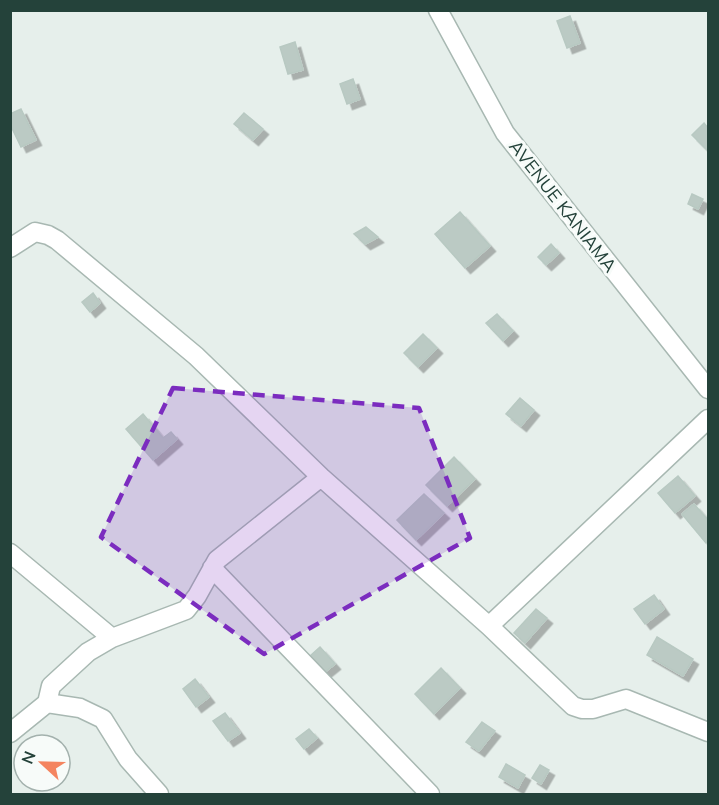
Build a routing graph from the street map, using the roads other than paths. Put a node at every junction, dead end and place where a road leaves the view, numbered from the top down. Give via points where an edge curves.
1 (438, 10) edge
2 (10, 249) edge
3 (708, 389) edge
4 (708, 420) edge
5 (321, 477) junction
6 (10, 553) edge
7 (212, 568) junction
8 (489, 626) junction
9 (112, 638) junction
10 (47, 703) junction
11 (708, 732) edge
12 (10, 733) edge
13 (159, 795) edge
14 (430, 795) edge

1 - 3 street, AVENUE KANIAMA via 505,133
2 - 5 street via 35,232 57,240 196,356
4 - 8 street
5 - 7 street
5 - 8 street
6 - 9 street
7 - 9 street via 186,610
7 - 14 street
8 - 11 street via 573,706 593,709 626,699
9 - 10 street via 88,652 51,686
10 - 12 street
10 - 13 street via 80,708 103,719 128,759

